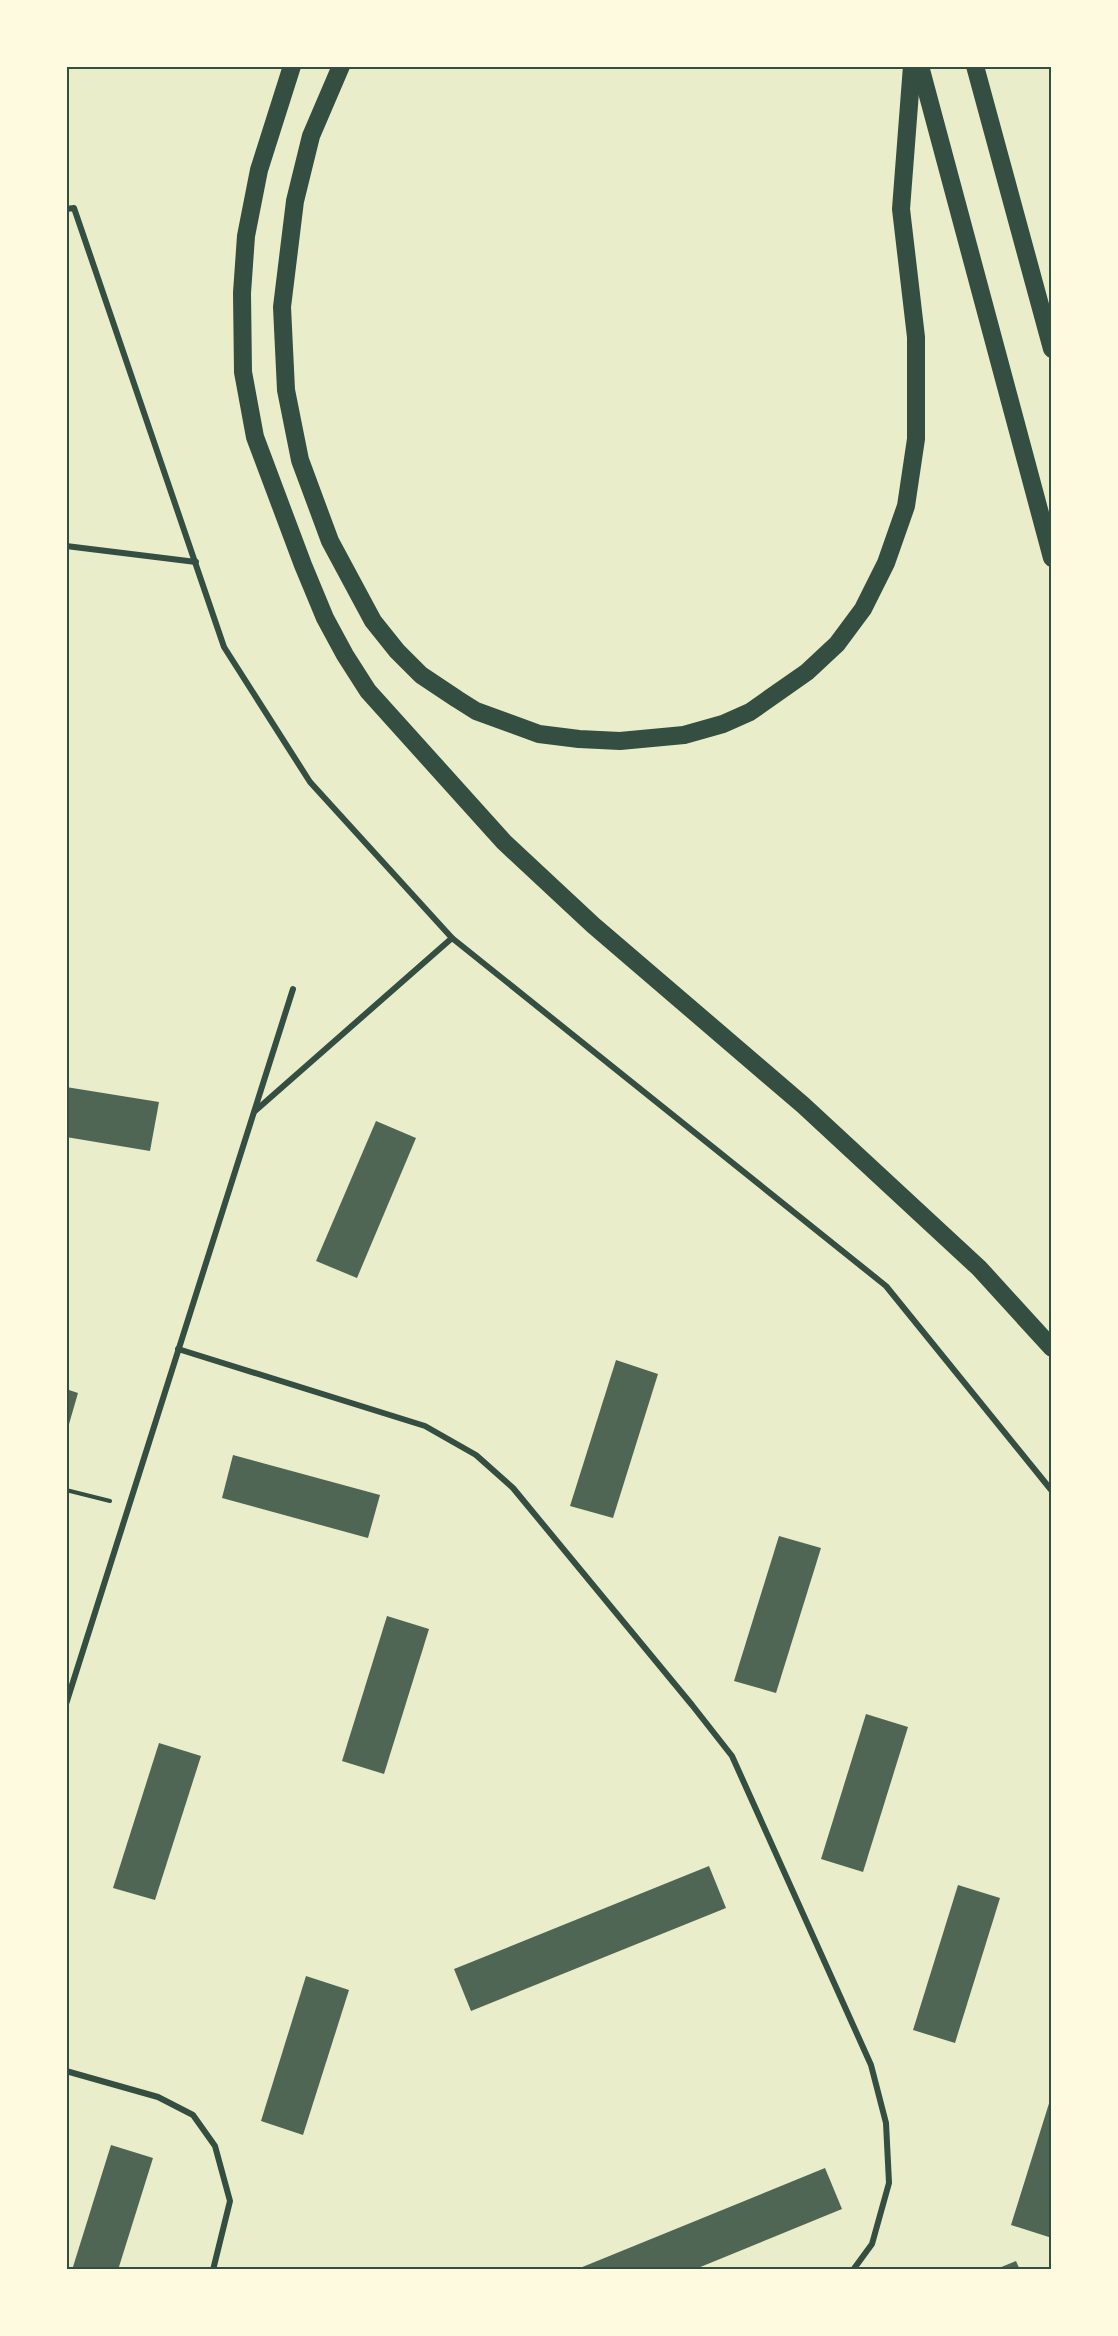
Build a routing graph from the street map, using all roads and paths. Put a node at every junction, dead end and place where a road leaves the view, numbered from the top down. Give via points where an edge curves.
1 (292, 66) edge
2 (341, 66) edge
3 (912, 66) edge
4 (920, 66) edge
5 (975, 66) edge
6 (66, 209) edge
7 (1052, 349) edge
8 (66, 546) edge
9 (1052, 558) edge
10 (196, 562) junction
11 (452, 938) junction
12 (293, 989) dead end
13 (255, 1111) junction
14 (1052, 1348) edge
15 (178, 1349) junction
16 (66, 1490) edge
17 (1052, 1491) edge
18 (129, 1506) junction
19 (66, 1704) edge
20 (66, 2071) edge
21 (213, 2270) edge
22 (853, 2270) edge

1 - 14 highway via 259,170 246,236 243,372 255,437 303,565 345,655 368,691 504,842 593,925 803,1105 961,1251
2 - 3 highway via 310,136 295,201 282,307 286,390 300,460 330,541 373,621 422,675 476,711 538,734 620,741 684,735 750,712 807,672 837,644 863,609 886,563 906,506 916,439 916,337 901,209
4 - 9 highway
5 - 7 highway
6 - 10 street via 74,208
8 - 10 street
10 - 11 street via 224,647 310,782
11 - 13 street
11 - 17 street via 886,1286
12 - 13 street
13 - 15 street
15 - 18 street
15 - 22 street via 425,1426 476,1455 513,1488 732,1756 871,2065 886,2123 889,2183 872,2244
16 - 18 path
18 - 19 street
20 - 21 street via 158,2097 193,2115 215,2146 230,2201

